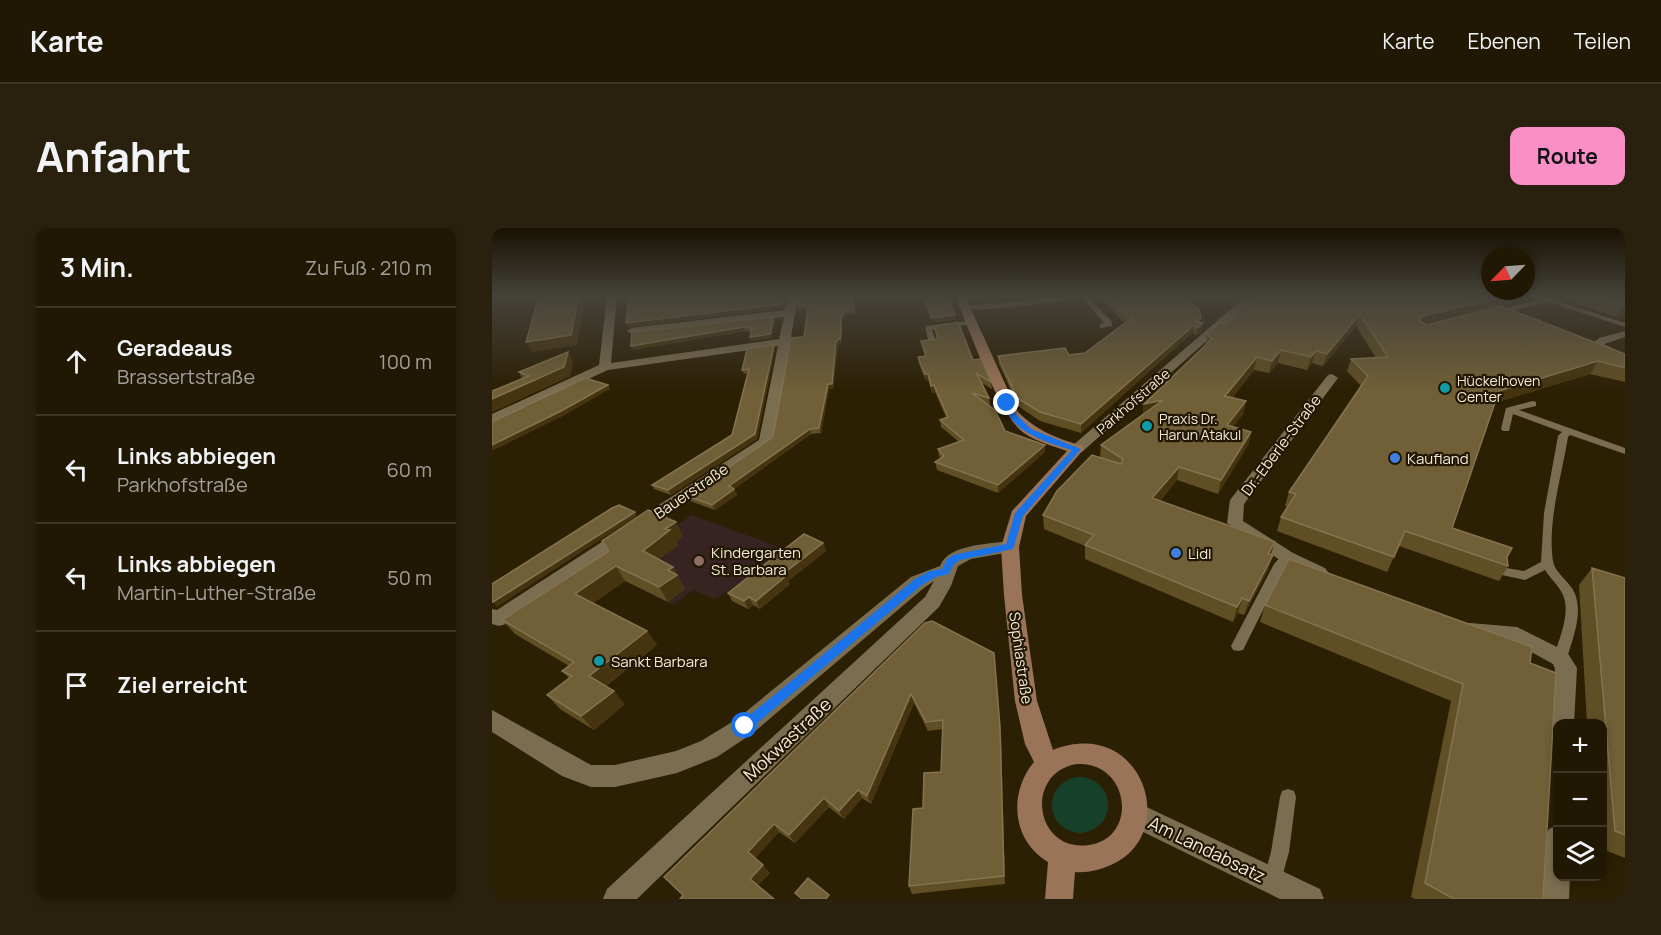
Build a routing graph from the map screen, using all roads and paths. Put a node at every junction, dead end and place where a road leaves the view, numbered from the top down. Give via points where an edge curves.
1 (609, 327) edge
2 (671, 327) edge
3 (787, 327) edge
4 (934, 327) edge
5 (973, 327) edge
6 (1214, 327) edge
7 (632, 332) edge
8 (1625, 334) edge
9 (783, 342) junction
10 (933, 344) edge
11 (1625, 359) edge
12 (605, 367) junction
13 (1332, 378) dead end
14 (1533, 404) dead end
15 (1509, 410) junction
16 (492, 419) edge
17 (1506, 429) dead end
18 (1569, 431) junction
19 (1077, 449) junction
20 (1625, 451) edge
21 (1010, 547) junction
22 (1287, 557) junction
23 (1547, 558) junction
24 (946, 571) junction
25 (1506, 572) edge
26 (1338, 581) edge
27 (492, 616) edge
28 (1457, 628) edge
29 (1238, 646) dead end
30 (1560, 658) junction
31 (1563, 719) edge
32 (492, 720) edge
33 (1048, 765) junction
34 (1288, 797) dead end
35 (1136, 815) junction
36 (1062, 855) junction
37 (1272, 881) junction
38 (1556, 881) edge
39 (616, 899) edge
40 (1059, 899) edge
41 (1310, 899) edge
42 (1555, 899) edge

1 - 12 street
2 - 7 street
3 - 9 street, Bauerstraße
4 - 10 lane via 928,328
5 - 19 street via 1012,414 1028,430
6 - 19 street, Parkhofstraße
8 - 11 street via 1598,344
9 - 12 street
9 - 27 street, Bauerstraße via 766,442 500,619
12 - 16 street
13 - 22 street, Dr.-Eberle-Straße via 1236,504 1235,523
14 - 15 lane
15 - 17 lane
15 - 18 lane
18 - 20 lane
18 - 23 lane via 1563,435 1554,481
19 - 21 street, Parkhofstraße via 1018,515
21 - 24 street via 957,557
21 - 33 street, Sophiastraße via 1026,701 1037,744
22 - 26 street, Dr.-Eberle-Straße
22 - 29 lane
23 - 25 lane via 1525,576
23 - 30 lane via 1569,593 1571,620
24 - 32 street via 918,582 745,726 709,749 677,762 615,776 591,776
24 - 39 street, Mokwastraße via 932,602
28 - 30 street via 1517,635
30 - 31 street via 1566,668
33 - 35 street via 1078,753 1101,758 1121,770 1133,791
33 - 36 street via 1030,787 1027,806 1032,826 1044,843
34 - 37 lane
35 - 36 street via 1121,844 1107,854 1090,859
35 - 37 street, Am Landabsatz
36 - 40 street
37 - 41 street, Am Landabsatz
38 - 42 street

